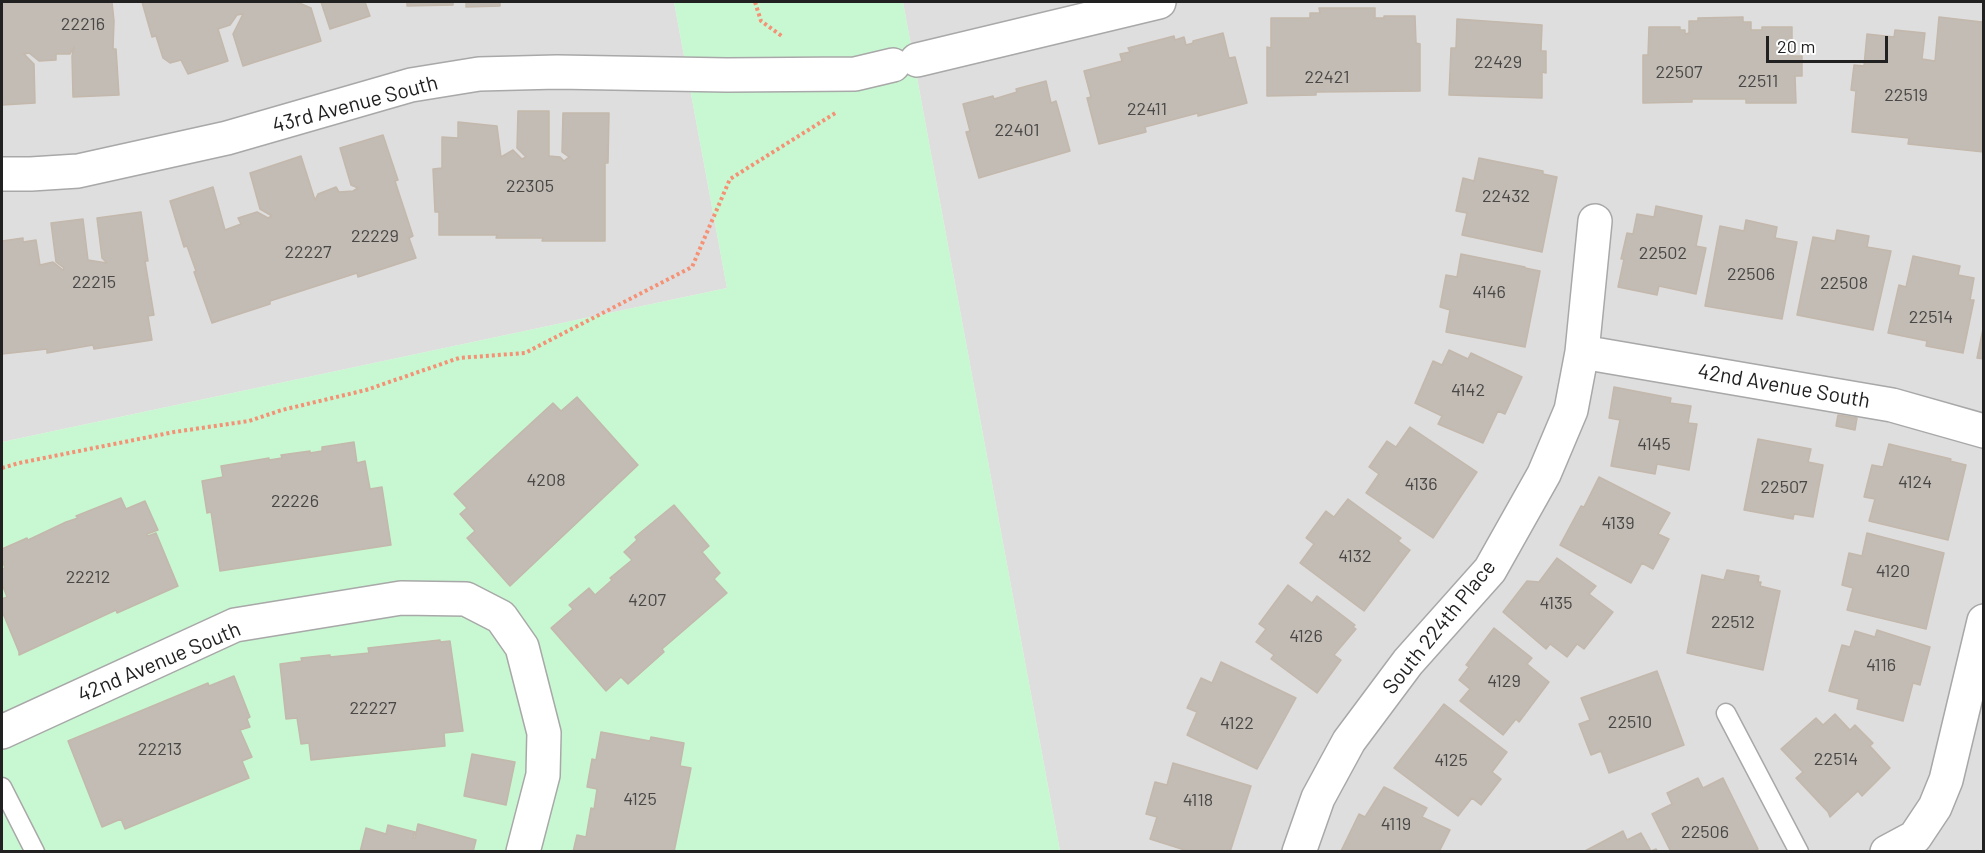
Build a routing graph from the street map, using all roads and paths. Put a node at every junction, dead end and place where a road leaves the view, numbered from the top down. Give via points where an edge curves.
1 (755, 2) edge
2 (1159, 2) edge
3 (785, 38) dead end
4 (839, 111) dead end
5 (2, 174) edge
6 (1595, 221) dead end
7 (1582, 352) junction
8 (1983, 430) edge
9 (2, 468) edge
10 (1983, 621) edge
11 (1726, 713) dead end
12 (2, 732) edge
13 (2, 787) edge
14 (1903, 846) edge
15 (35, 852) edge
16 (523, 852) edge
17 (1299, 852) edge
18 (1799, 852) edge

1 - 3 path via 761,21
2 - 5 street, 43rd Avenue South via 855,74 478,74 411,85 227,138 78,171
4 - 9 path via 730,179 692,267 525,353 459,358 366,390 249,421 174,432
6 - 7 street, South 224th Place
7 - 8 street, 42nd Avenue South via 1892,405
7 - 17 street, South 224th Place via 1571,410 1538,484 1490,570 1408,662 1349,741 1318,798
10 - 14 street via 1946,780 1935,807
11 - 18 lane
12 - 16 street, 42nd Avenue South via 236,625 401,598 466,599 501,618 522,647 544,733 543,775
13 - 15 lane

